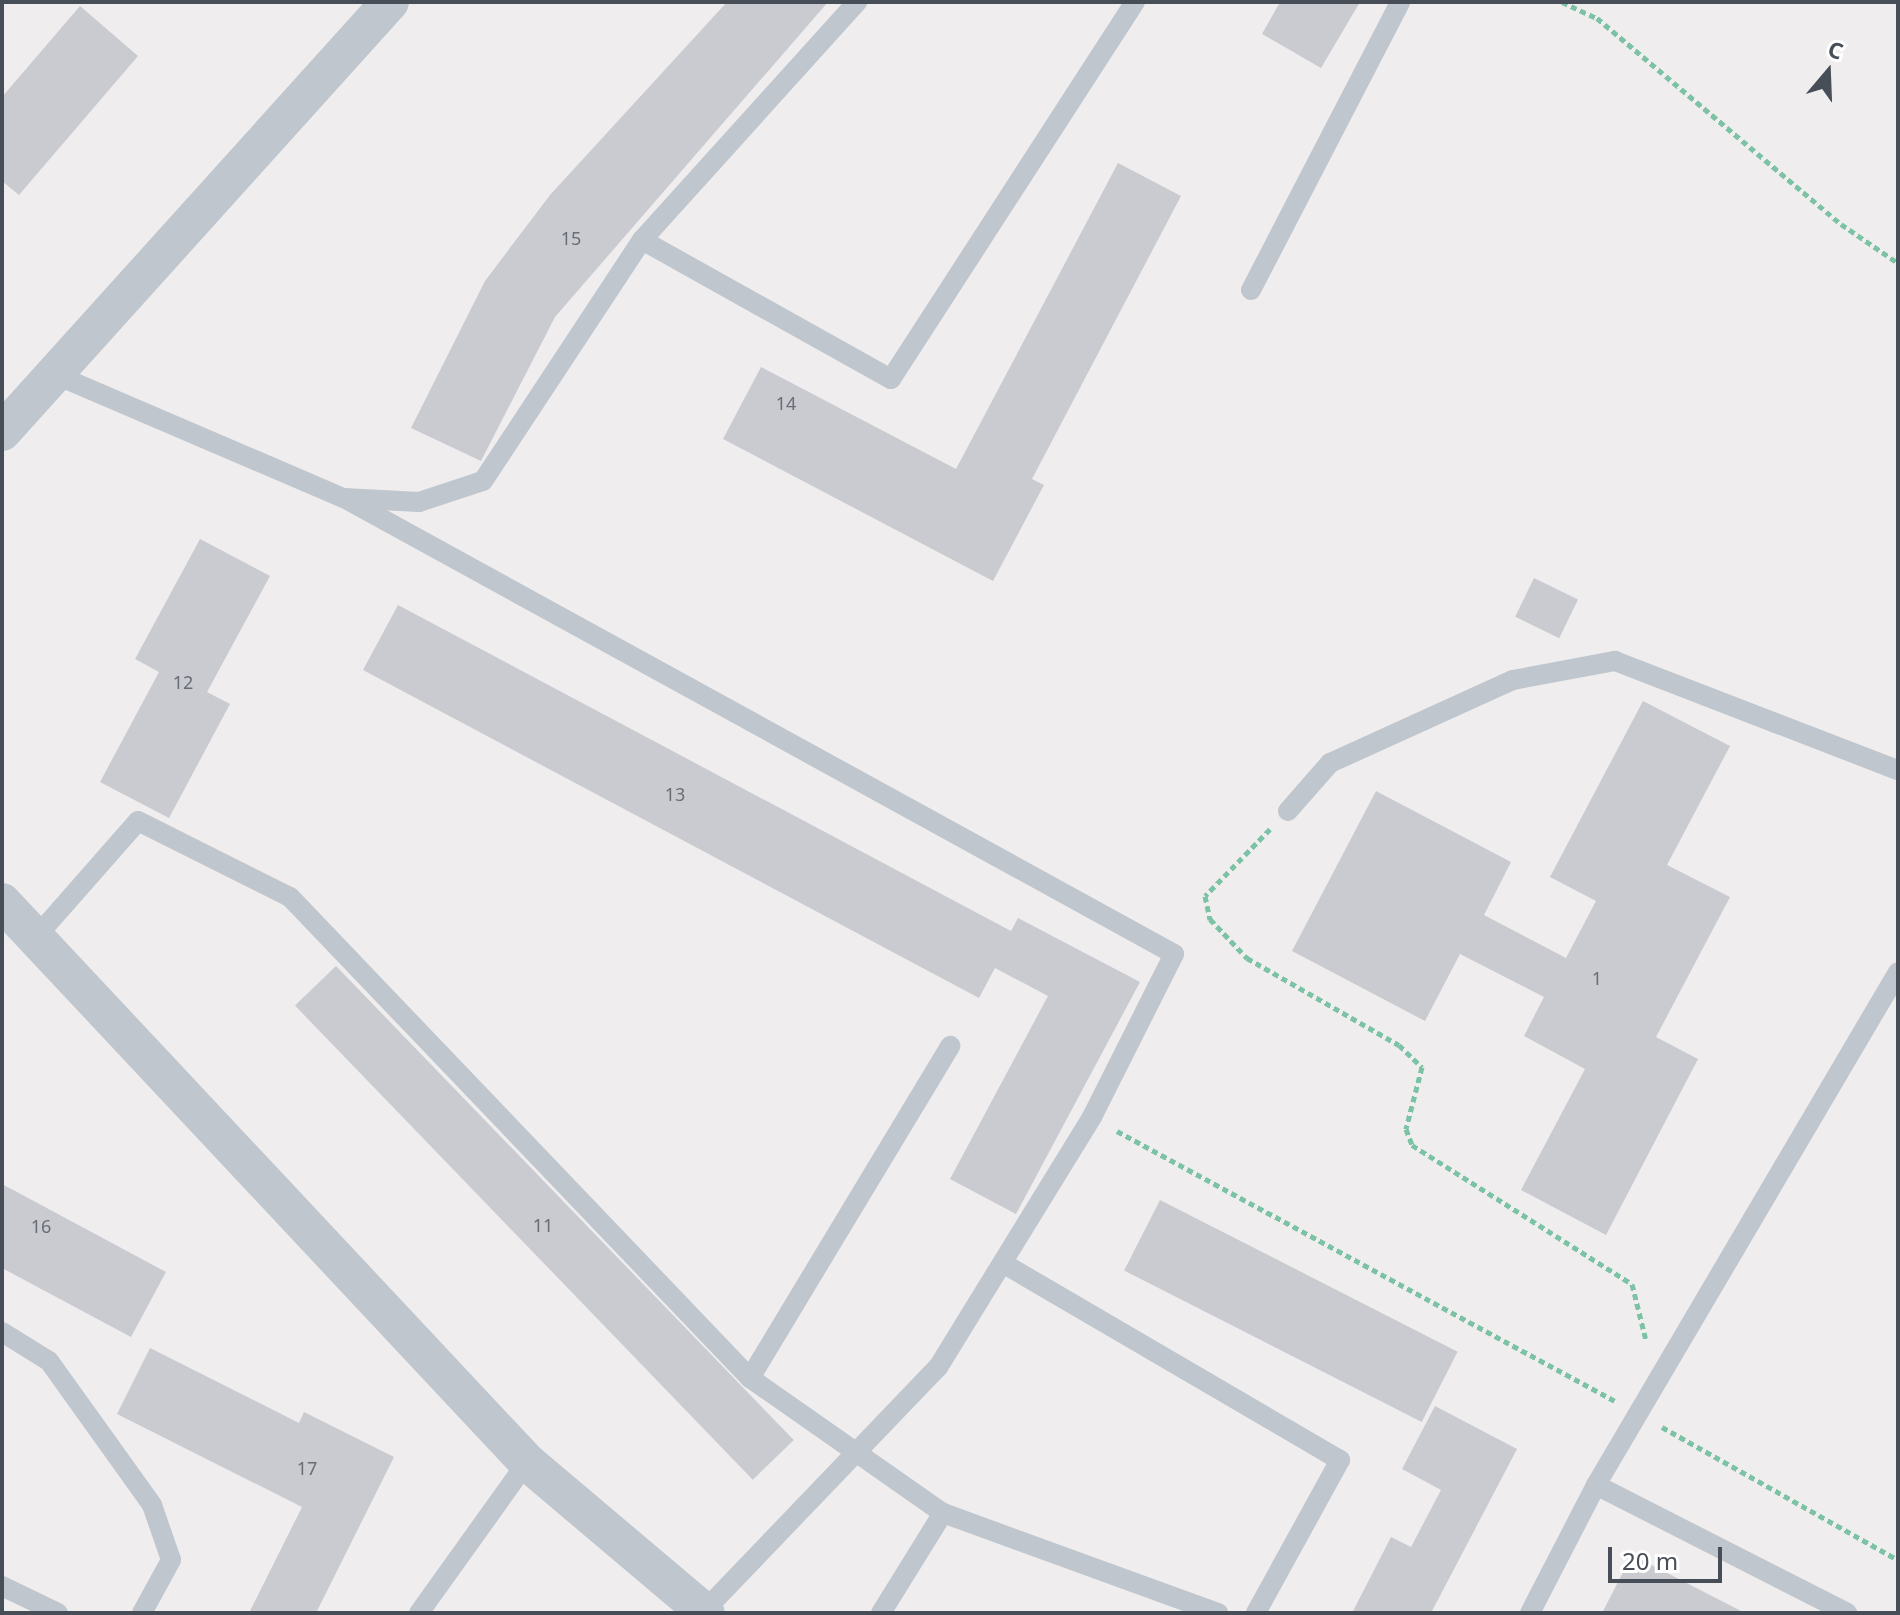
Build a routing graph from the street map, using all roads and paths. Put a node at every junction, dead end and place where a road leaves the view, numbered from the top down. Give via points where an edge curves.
1 (390, 2) edge
2 (857, 2) edge
3 (1135, 2) edge
4 (1400, 2) edge
5 (1562, 2) edge
6 (642, 240) junction
7 (1898, 263) edge
8 (1251, 290) dead end
9 (54, 374) junction
10 (2, 432) edge
11 (344, 498) junction
12 (1898, 770) edge
13 (1288, 811) joint
14 (2, 902) edge
15 (36, 937) junction
16 (1898, 972) edge
17 (950, 1046) dead end
18 (1092, 1117) junction
19 (1006, 1265) junction
20 (2, 1332) edge
21 (750, 1378) junction
22 (1651, 1393) junction
23 (1639, 1414) junction
24 (853, 1453) junction
25 (527, 1462) junction
26 (1596, 1485) junction
27 (943, 1513) junction
28 (1898, 1560) edge
29 (2, 1586) edge
30 (705, 1612) edge
31 (58, 1613) edge
32 (142, 1613) edge
33 (419, 1613) edge
34 (881, 1613) edge
35 (1218, 1613) edge
36 (1256, 1613) edge
37 (1530, 1613) edge
38 (1847, 1613) edge

1 - 9 street
2 - 6 lane
3 - 6 lane via 891,379
4 - 8 lane
5 - 7 path via 1597,18 1841,224
6 - 11 lane via 483,481 419,502
9 - 10 street
9 - 11 lane
11 - 18 lane via 1174,954
12 - 13 lane via 1615,661 1513,680 1330,763
13 - 22 path via 1205,896 1210,919 1247,958 1399,1045 1422,1067 1406,1129 1412,1145 1632,1284 1645,1321
14 - 15 street
15 - 21 lane via 138,821 290,897
15 - 25 street
16 - 22 lane
17 - 21 lane
18 - 19 lane
18 - 23 path
19 - 24 lane via 938,1367
19 - 36 lane via 1340,1460
20 - 32 lane via 49,1361 152,1505 171,1560
21 - 24 lane
22 - 23 lane
23 - 26 lane
23 - 28 path
24 - 27 lane
24 - 30 lane
25 - 30 street
25 - 33 lane
26 - 37 lane
26 - 38 lane
27 - 34 lane
27 - 35 lane
29 - 31 lane

